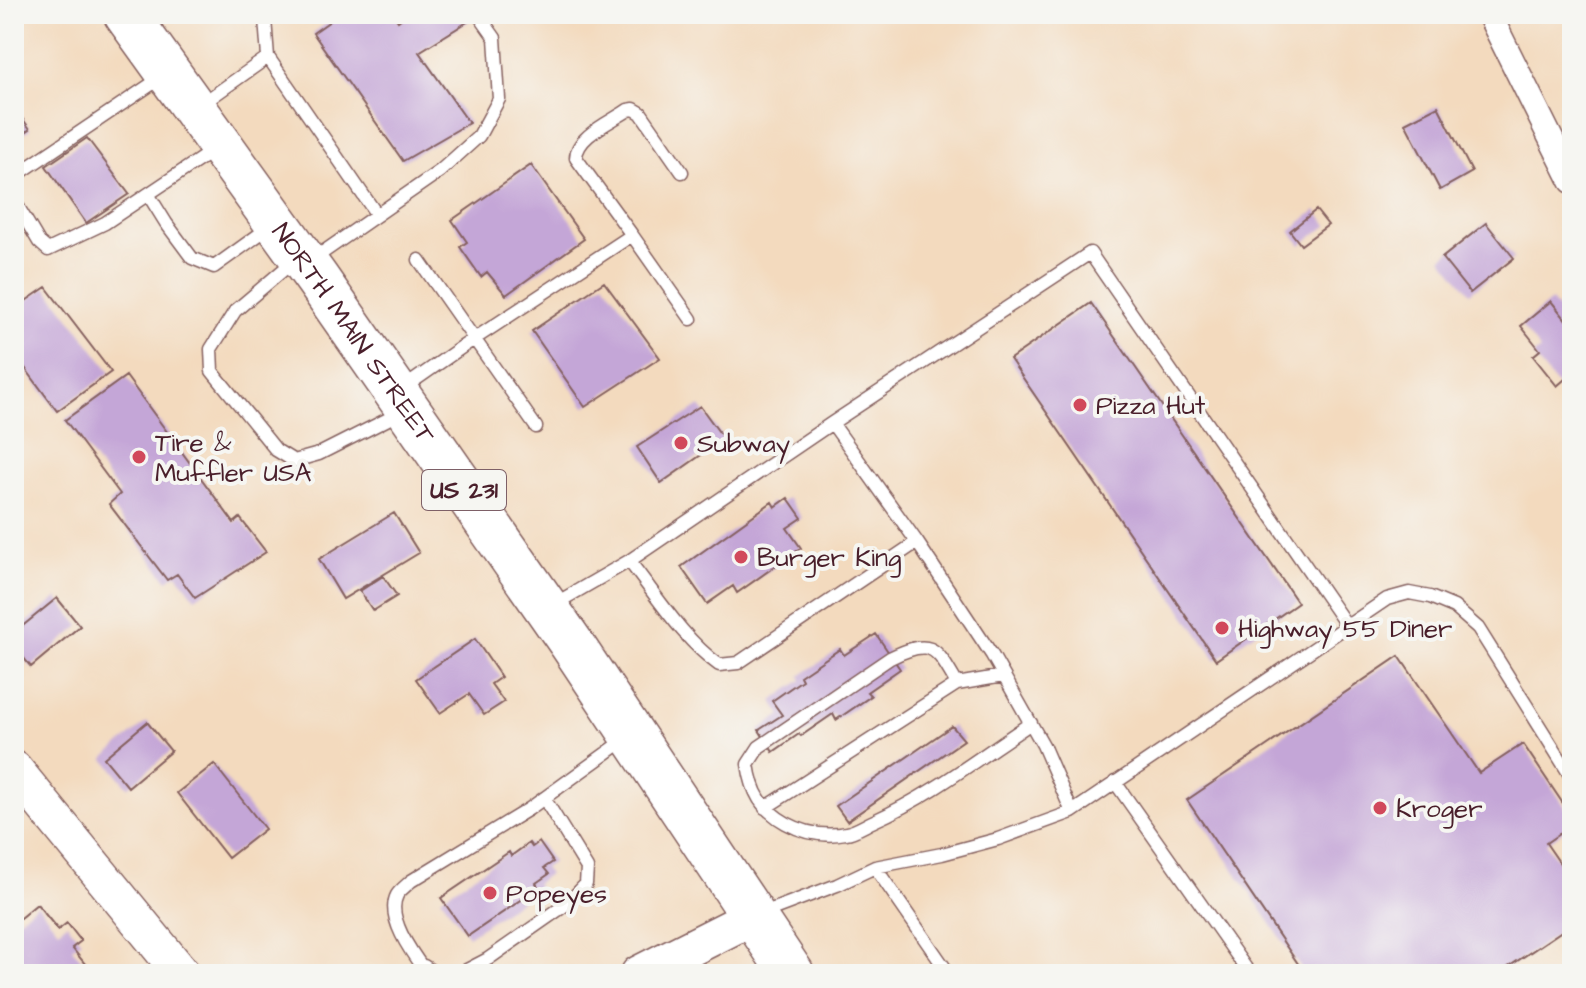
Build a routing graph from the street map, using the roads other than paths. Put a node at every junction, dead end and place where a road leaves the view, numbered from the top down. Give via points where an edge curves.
1 (269, 14) edge
2 (478, 14) edge
3 (1489, 14) edge
4 (129, 15) edge
5 (268, 57) junction
6 (168, 73) junction
7 (194, 109) junction
8 (220, 146) junction
9 (682, 172) dead end
10 (14, 180) edge
11 (1572, 181) edge
12 (148, 194) junction
13 (14, 200) edge
14 (377, 215) junction
15 (632, 235) junction
16 (294, 247) junction
17 (419, 260) dead end
18 (691, 319) dead end
19 (474, 339) junction
20 (402, 401) junction
21 (832, 423) junction
22 (536, 427) dead end
23 (917, 542) junction
24 (629, 561) junction
25 (547, 608) junction
26 (1347, 626) junction
27 (1003, 676) junction
28 (957, 684) junction
29 (1031, 723) junction
30 (632, 735) junction
31 (14, 769) edge
32 (1572, 778) edge
33 (1115, 782) junction
34 (544, 798) junction
35 (765, 808) junction
36 (1072, 812) junction
37 (875, 867) junction
38 (752, 917) junction
39 (418, 961) junction
40 (182, 974) edge
41 (427, 974) edge
42 (639, 974) edge
43 (792, 974) edge
44 (949, 974) edge
45 (1250, 974) edge

1 - 5 lane
2 - 14 lane via 495,38 499,99 479,136
3 - 11 street
4 - 6 highway, NORTH MAIN STREET / US 231
5 - 7 lane
5 - 14 lane
6 - 7 highway, NORTH MAIN STREET / US 231
6 - 10 lane
7 - 8 highway, NORTH MAIN STREET / US 231
8 - 12 lane
8 - 16 highway, NORTH MAIN STREET / US 231
9 - 15 lane via 634,109 582,140 576,158
12 - 13 lane via 105,223 48,250
12 - 16 lane via 192,258 214,267
14 - 16 lane
15 - 18 lane
15 - 19 lane
16 - 20 highway, NORTH MAIN STREET / US 231
16 - 20 lane via 235,311 211,349 212,371 276,450 294,461 319,454
17 - 19 lane
19 - 20 lane
19 - 22 lane
20 - 25 highway, NORTH MAIN STREET / US 231
21 - 23 lane
21 - 24 lane
21 - 26 lane via 1090,253
23 - 24 lane via 738,663 719,665 694,644
23 - 27 lane
24 - 25 lane
25 - 30 highway, NORTH MAIN STREET / US 231
26 - 32 lane via 1387,599 1409,593 1454,607 1478,628
26 - 33 lane
27 - 28 lane
27 - 29 lane
28 - 35 lane
28 - 35 lane via 939,653 927,647 890,658 759,747 748,764 750,783
29 - 35 lane via 922,796 848,833 817,835
29 - 36 lane
30 - 34 lane
30 - 38 highway, NORTH MAIN STREET / US 231
31 - 40 street
33 - 36 lane
33 - 45 lane
34 - 39 lane via 397,895 394,915
34 - 39 lane via 587,868 586,884 568,903 461,973 433,972
36 - 37 lane via 998,839
37 - 38 lane
37 - 44 lane
38 - 42 street
38 - 43 highway, NORTH MAIN STREET / US 231
39 - 41 lane

